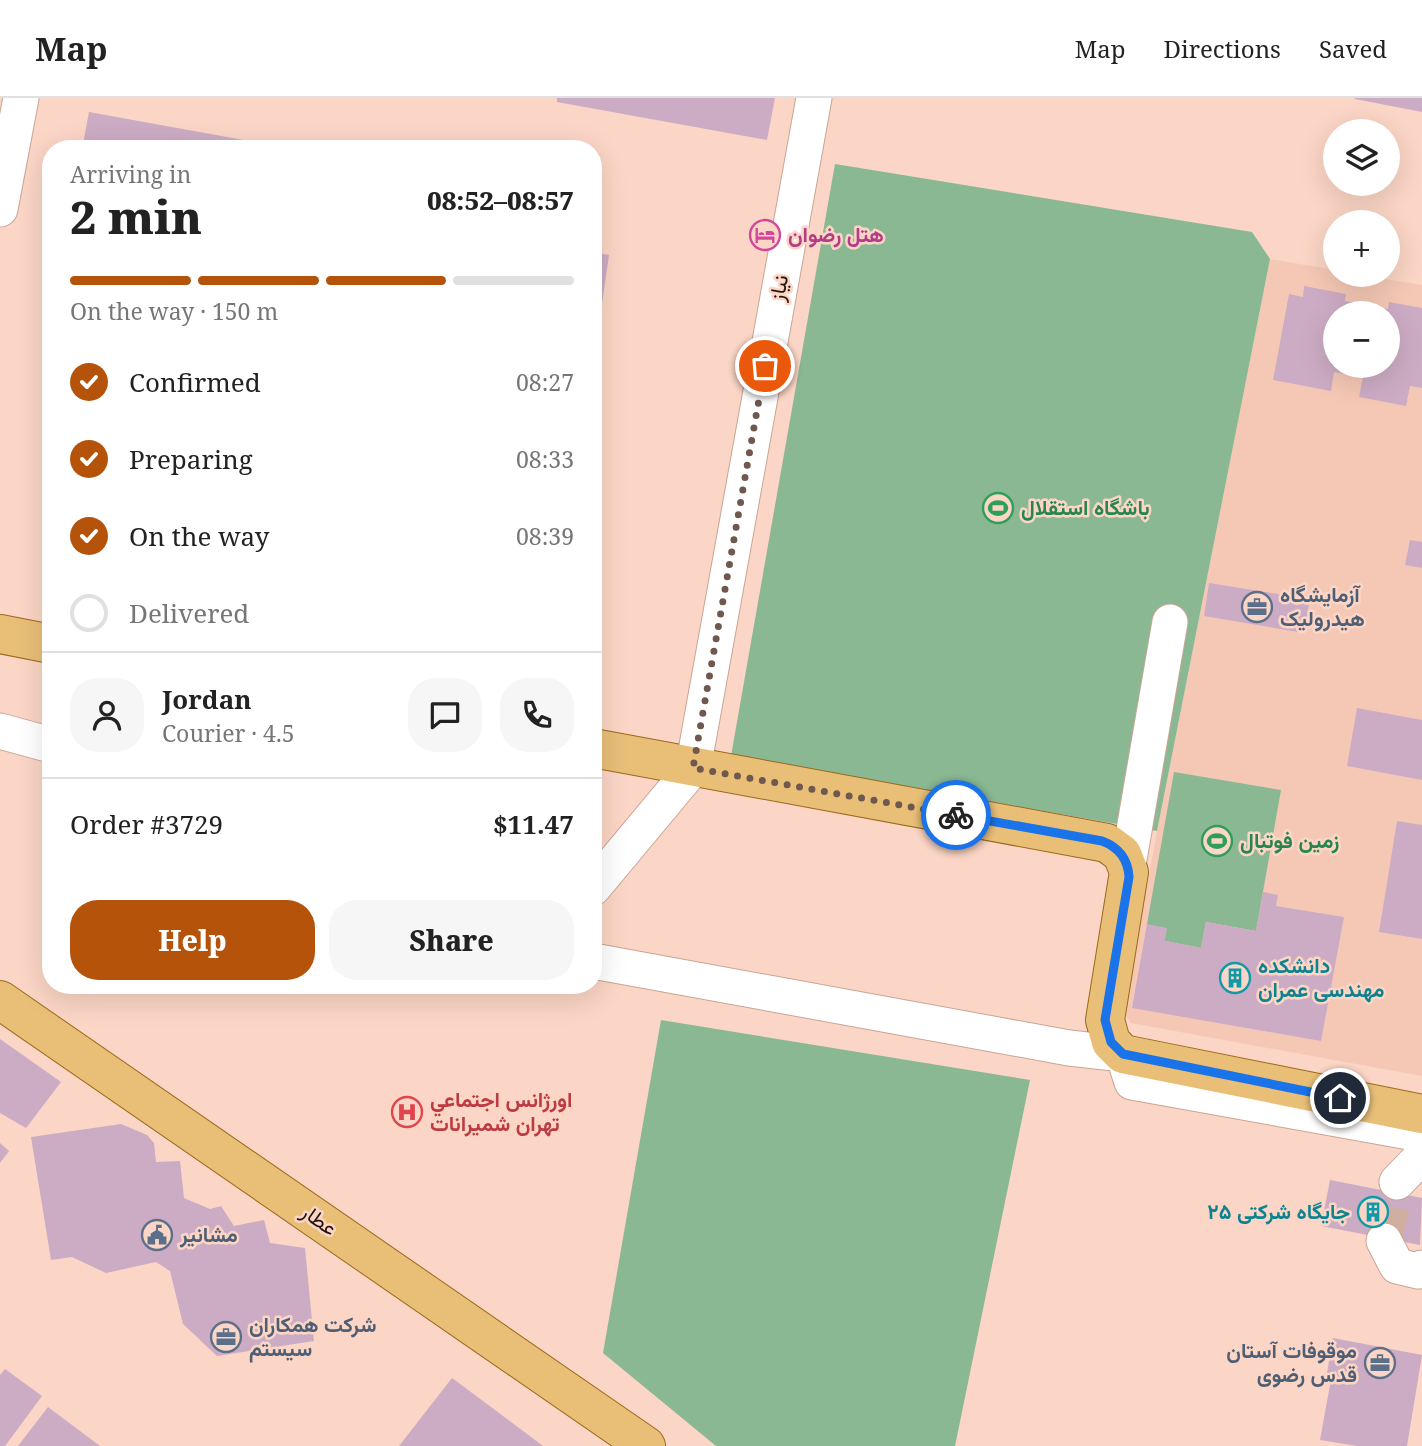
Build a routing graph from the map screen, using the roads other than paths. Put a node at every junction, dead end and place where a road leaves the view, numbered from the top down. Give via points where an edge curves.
1 (21, 98) edge
2 (814, 98) edge
3 (0, 209) edge
4 (1170, 622) dead end
5 (0, 634) edge
6 (42, 641) edge
7 (0, 731) edge
8 (42, 743) edge
9 (602, 750) edge
10 (693, 768) junction
11 (1128, 866) junction
12 (602, 877) edge
13 (602, 963) edge
14 (0, 1000) edge
15 (1123, 1054) junction
16 (1422, 1114) edge
17 (1422, 1144) edge
18 (1422, 1156) edge
19 (1397, 1182) tunnel mouth
20 (1384, 1241) dead end
21 (1422, 1268) edge
22 (640, 1444) edge

1 - 3 lane
2 - 10 lane, نیاز
4 - 11 lane
5 - 6 main road
7 - 8 lane
9 - 10 main road
10 - 11 main road via 1102,841 1117,850
10 - 12 lane
11 - 15 main road via 1105,1020 1111,1042
13 - 15 lane
14 - 22 main road, عطار
15 - 16 main road
15 - 17 lane via 1132,1082 1415,1133
18 - 19 lane
20 - 21 lane via 1397,1266

